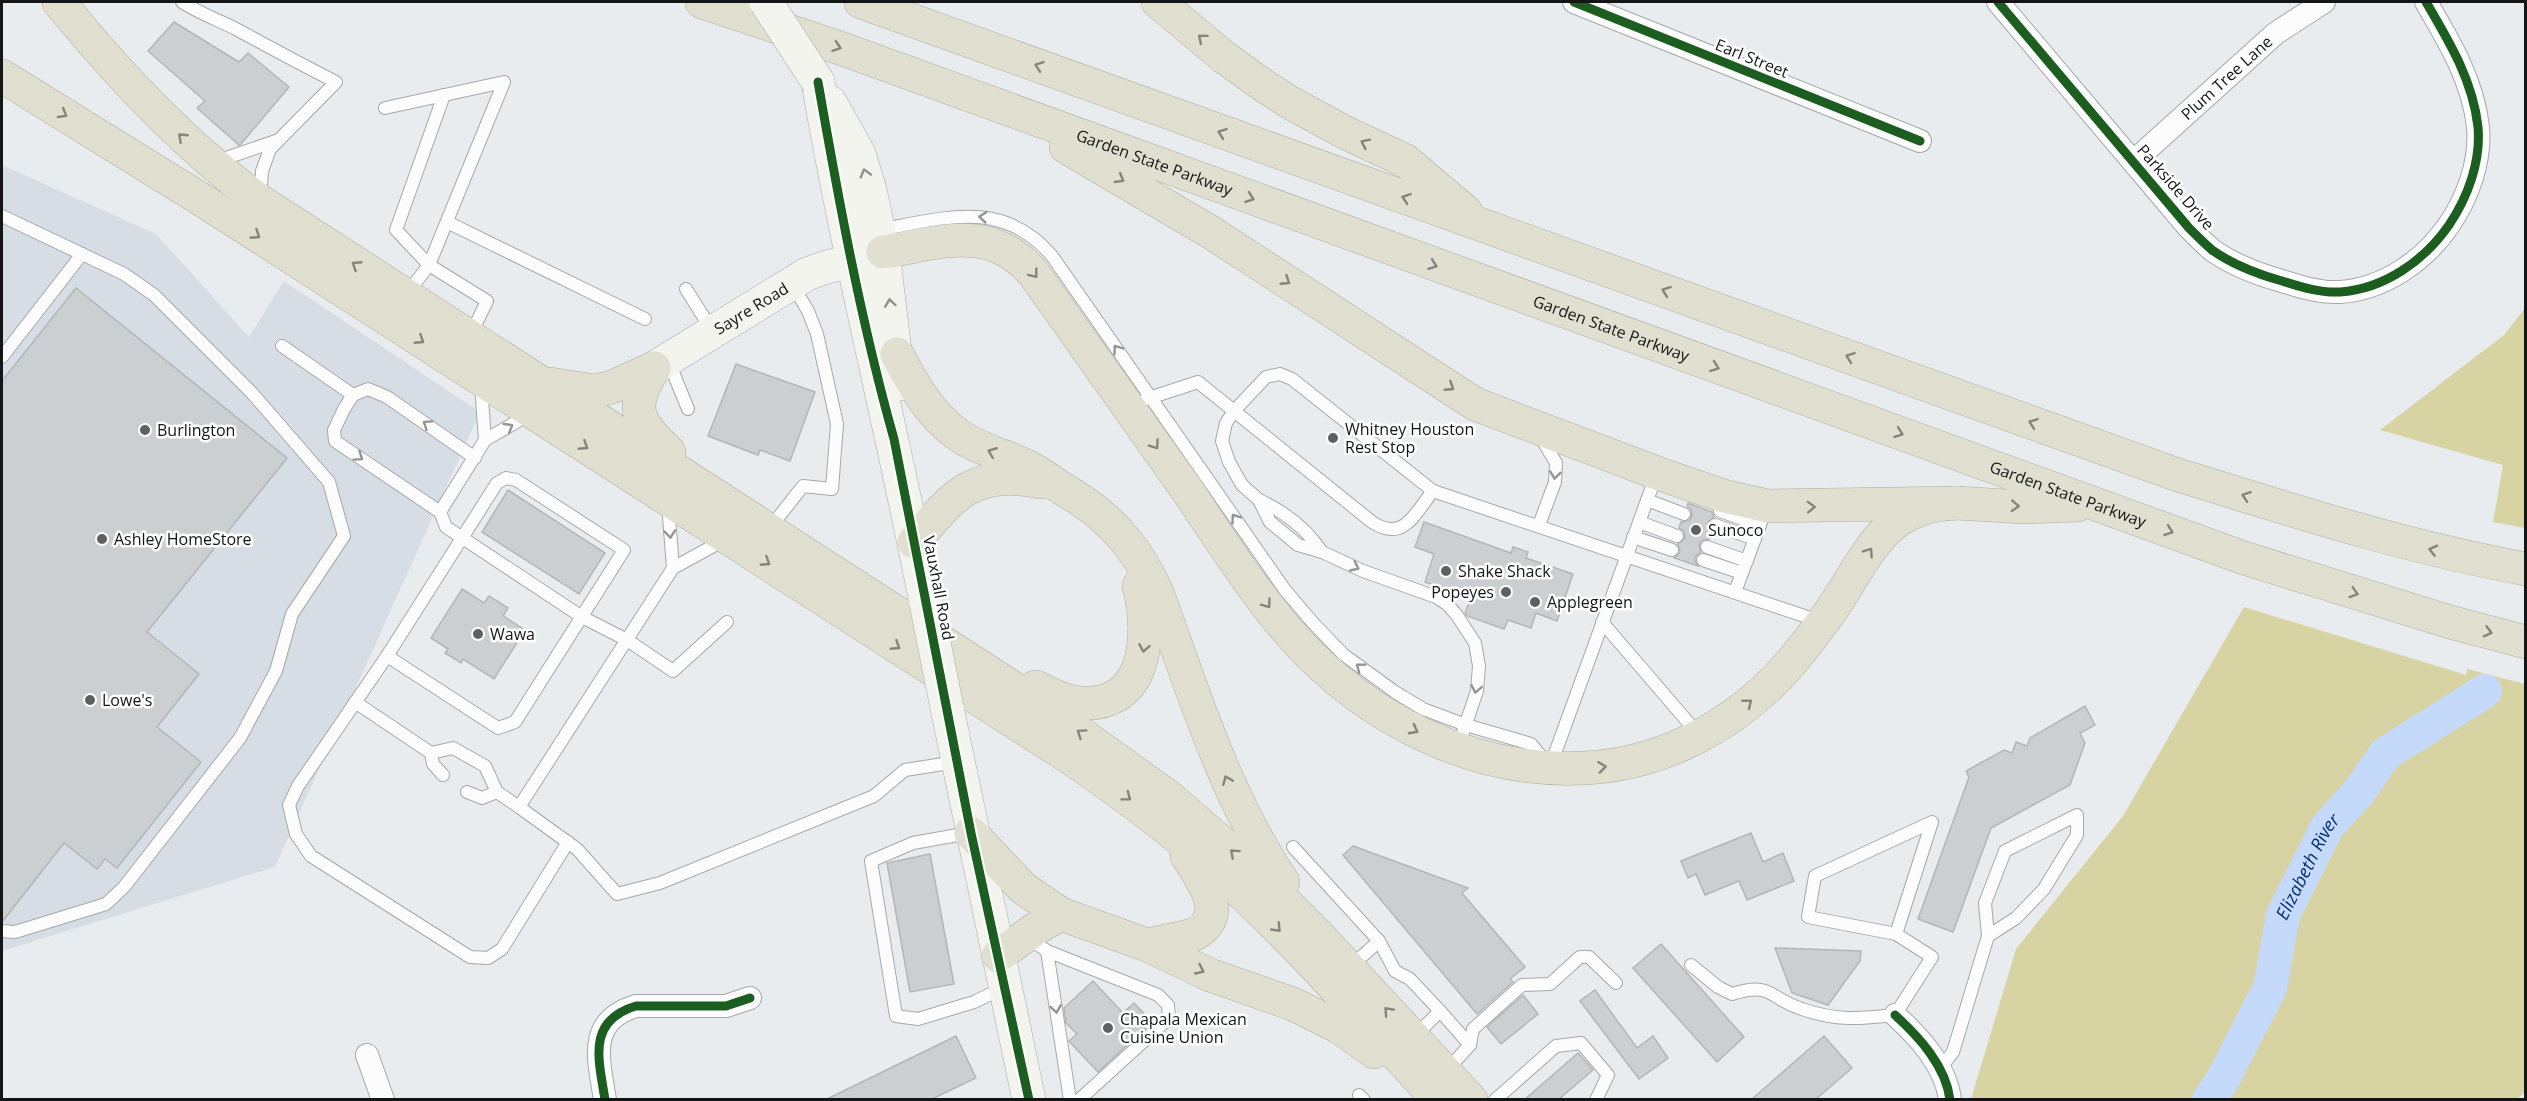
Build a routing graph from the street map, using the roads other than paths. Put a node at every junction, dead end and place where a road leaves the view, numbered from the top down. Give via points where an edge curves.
1 (60, 2) edge
2 (182, 2) edge
3 (702, 2) edge
4 (766, 2) edge
5 (861, 2) edge
6 (1158, 2) edge
7 (1574, 2) edge
8 (1998, 2) edge
9 (2324, 2) edge
10 (2426, 2) edge
11 (818, 82) junction
12 (9, 87) edge
13 (444, 95) junction
14 (998, 106) junction
15 (385, 108) dead end
16 (278, 140) junction
17 (1920, 141) dead end
18 (207, 159) junction
19 (2133, 162) junction
20 (834, 171) junction
21 (260, 201) junction
22 (2, 216) edge
23 (447, 222) junction
24 (1481, 224) junction
25 (880, 241) junction
26 (82, 254) junction
27 (852, 262) junction
28 (429, 265) junction
29 (792, 283) junction
30 (686, 290) dead end
31 (405, 296) junction
32 (645, 319) dead end
33 (713, 332) junction
34 (469, 337) junction
35 (282, 346) dead end
36 (897, 354) junction
37 (2, 357) edge
38 (661, 364) junction
39 (481, 379) junction
40 (353, 395) junction
41 (535, 397) junction
42 (1136, 397) junction
43 (688, 409) dead end
44 (1234, 411) junction
45 (1534, 428) junction
46 (894, 439) junction
47 (485, 441) junction
48 (475, 458) junction
49 (1654, 487) junction
50 (1063, 488) junction
51 (1433, 490) junction
52 (711, 493) junction
53 (668, 499) junction
54 (1957, 503) junction
55 (2094, 504) junction
56 (1720, 511) dead end
57 (440, 512) junction
58 (1684, 514) dead end
59 (1764, 516) junction
60 (1639, 522) junction
61 (1539, 525) junction
62 (1715, 525) dead end
63 (768, 530) junction
64 (1118, 531) junction
65 (1677, 536) dead end
66 (1633, 537) junction
67 (463, 538) junction
68 (728, 538) junction
69 (1755, 539) junction
70 (914, 542) junction
71 (1707, 547) dead end
72 (1672, 550) dead end
73 (1627, 555) junction
74 (1702, 560) dead end
75 (1747, 561) junction
76 (673, 568) junction
77 (2526, 569) edge
78 (1742, 573) junction
79 (1735, 592) junction
80 (582, 617) junction
81 (727, 622) dead end
82 (1602, 622) junction
83 (1823, 622) junction
84 (627, 640) junction
85 (2526, 642) edge
86 (959, 652) junction
87 (387, 656) junction
88 (355, 702) junction
89 (1700, 736) junction
90 (1462, 737) junction
91 (431, 753) junction
92 (957, 762) junction
93 (1550, 768) junction
94 (443, 775) dead end
95 (467, 792) dead end
96 (497, 792) junction
97 (519, 807) junction
98 (1172, 832) junction
99 (971, 833) junction
100 (568, 842) junction
101 (1293, 847) dead end
102 (1061, 915) junction
103 (2, 931) edge
104 (1896, 934) junction
105 (1988, 936) junction
106 (1321, 938) junction
107 (1379, 941) junction
108 (1036, 944) junction
109 (1147, 945) junction
110 (1691, 965) dead end
111 (1349, 968) junction
112 (1001, 972) junction
113 (1616, 983) dead end
114 (750, 998) dead end
115 (1440, 1011) junction
116 (1895, 1015) junction
117 (1413, 1037) junction
118 (1470, 1045) junction
119 (367, 1056) dead end
120 (1939, 1070) junction
121 (1438, 1088) edge
122 (383, 1100) edge
123 (605, 1100) edge
124 (1029, 1100) edge
125 (1070, 1100) edge
126 (1079, 1100) edge
127 (1471, 1100) edge
128 (1495, 1100) edge
129 (1596, 1100) edge
130 (1950, 1100) edge

18 -> 1 highway via 139,93
2 - 16 lane via 336,82
3 -> 14 highway, Garden State Parkway
4 - 11 street, Vauxhall Road, bridge
24 -> 5 highway
24 -> 6 highway via 1406,161 1346,134 1281,97 1224,57
7 - 17 street, Earl Street
8 - 19 street, Parkside Drive
9 - 19 street, Plum Tree Lane via 2276,33
10 - 19 street, Parkside Drive via 2465,76 2478,126 2478,150 2457,213 2442,236 2418,259 2380,283 2338,292 2319,291 2234,264 2188,228
11 - 20 street, Vauxhall Road
25 -> 11 street, Vauxhall Road via 863,165
12 -> 39 highway via 207,203
13 - 15 lane
13 - 23 lane via 504,82
13 - 28 lane via 396,230
14 -> 45 highway via 1212,233 1475,404
14 -> 55 highway, Garden State Parkway
16 - 18 lane via 223,159
16 - 21 lane via 262,171
18 - 21 highway
20 - 25 street
20 - 27 street, Vauxhall Road
31 -> 21 highway
22 - 26 lane
23 - 28 lane
23 - 32 lane
77 -> 24 highway via 2386,539 2175,474
36 -> 25 street, Vauxhall Road
25 - 42 highway via 969,240 990,242 1009,250 1034,274
26 - 37 lane
26 - 103 lane via 140,284 252,393 329,482 344,536 292,614 276,671 240,738 124,887 106,904 15,932
27 - 29 street, Sayre Road via 820,269
27 - 46 street, Vauxhall Road
28 - 31 lane
28 - 34 lane via 487,301
29 - 33 street, Sayre Road
29 - 63 lane via 813,323 837,424 832,489 803,486
30 - 33 lane
31 - 34 highway
33 - 38 street, Sayre Road
34 - 41 highway
35 - 40 lane
36 - 46 street, Vauxhall Road via 899,385
50 -> 36 highway via 956,434 930,408
38 - 41 highway via 612,387
38 - 43 lane
38 - 52 highway via 639,397 641,422
39 - 41 highway
39 - 47 lane
48 -> 40 lane via 387,397 368,389
40 -> 57 lane via 334,430 335,441
47 -> 41 lane
41 - 52 highway
41 -> 53 highway
42 - 44 lane via 1198,382
42 - 90 highway via 1265,601 1308,653 1377,709 1425,735
44 - 51 lane via 1266,377 1286,376
44 - 51 lane via 1381,528 1405,526
44 -> 90 lane via 1223,432 1223,448 1242,484 1259,500 1270,522 1298,545 1436,597 1456,614 1475,643 1479,666
45 - 49 highway
45 -> 61 lane via 1556,463 1555,482
46 - 70 street, Vauxhall Road
47 - 48 lane
48 - 57 lane
49 - 58 lane
49 - 59 highway via 1724,496
49 - 60 lane
50 - 64 highway via 1091,505
50 - 70 highway via 1010,479 974,485 947,503
51 - 61 lane
52 - 63 highway
53 - 68 highway
53 -> 76 lane
54 -> 55 highway via 2023,507
59 -> 54 highway via 1797,507
83 -> 54 highway via 1888,528 1912,511
55 -> 85 highway, Garden State Parkway via 2310,580
56 - 59 lane
57 - 67 lane via 446,527
59 - 69 lane
60 - 65 lane
60 - 66 lane
61 - 73 lane
62 - 69 lane
63 - 86 highway
64 -> 86 highway via 1139,584 1146,627 1140,665 1130,682 1114,696 1084,702 1063,699
106 -> 64 highway via 1246,820 1217,756 1157,592
66 - 72 lane
66 - 73 lane
67 - 80 lane
67 - 80 lane via 497,483 506,478 516,480 624,550
67 - 87 lane
68 - 76 lane
68 -> 98 highway via 1094,773
69 - 75 lane
70 - 92 street, Vauxhall Road, bridge
71 - 75 lane
73 - 79 lane
73 - 82 lane
74 - 78 lane
75 - 78 lane
76 - 84 lane
78 - 79 lane
79 - 83 lane
80 - 84 lane
80 - 87 lane via 514,722 498,728
81 - 84 lane via 673,671
82 - 89 lane
82 - 93 lane
89 -> 83 highway via 1766,689
84 - 97 lane
106 -> 86 highway via 1250,867 1169,798 1083,734
87 - 88 lane
88 - 91 lane
88 - 100 lane via 289,805 296,834 310,856 470,957 488,958 502,949
93 -> 89 highway via 1596,768 1638,760
90 - 93 highway via 1505,762
91 - 94 lane via 433,764
91 - 96 lane via 453,747 485,766
92 - 99 street, Vauxhall Road
92 - 100 lane via 905,770 874,796 660,883 617,894
95 - 96 lane via 482,798
96 - 97 lane
97 - 100 lane
98 - 109 highway via 1208,891 1211,914 1199,932
98 -> 121 highway via 1271,922
99 - 102 highway via 1023,888
99 - 112 street, Vauxhall Road
99 - 112 lane via 913,843 871,861 896,1016 918,1019 974,1002
101 - 107 lane
102 - 108 highway
102 - 109 highway
104 - 104 lane via 1808,917 1815,876 1932,822
104 - 116 lane via 1932,957
105 - 105 lane via 1985,903 2005,851 2077,815 2077,835 2044,889 2016,918
105 - 120 lane via 1953,1052
106 - 111 highway
107 - 111 lane
107 - 115 lane via 1395,971 1410,979
108 - 112 highway
108 -> 125 lane
108 - 126 lane via 1158,995 1168,1005 1169,1018
109 -> 121 highway via 1210,975 1324,1019
110 - 116 lane via 1732,994 1750,988 1766,990 1800,1009 1849,1020
117 -> 111 highway
112 - 124 street, Vauxhall Road
113 - 118 lane via 1589,957 1580,957 1550,984 1522,985 1473,1029
114 - 123 street via 726,1006 636,1006 623,1010 603,1028 599,1041
115 - 117 lane
115 - 118 lane
116 - 120 street via 1919,1039
117 - 121 highway
118 - 121 lane
119 - 122 street
120 - 130 street
121 - 127 highway
128 - 129 lane via 1556,1046 1581,1043 1608,1075

